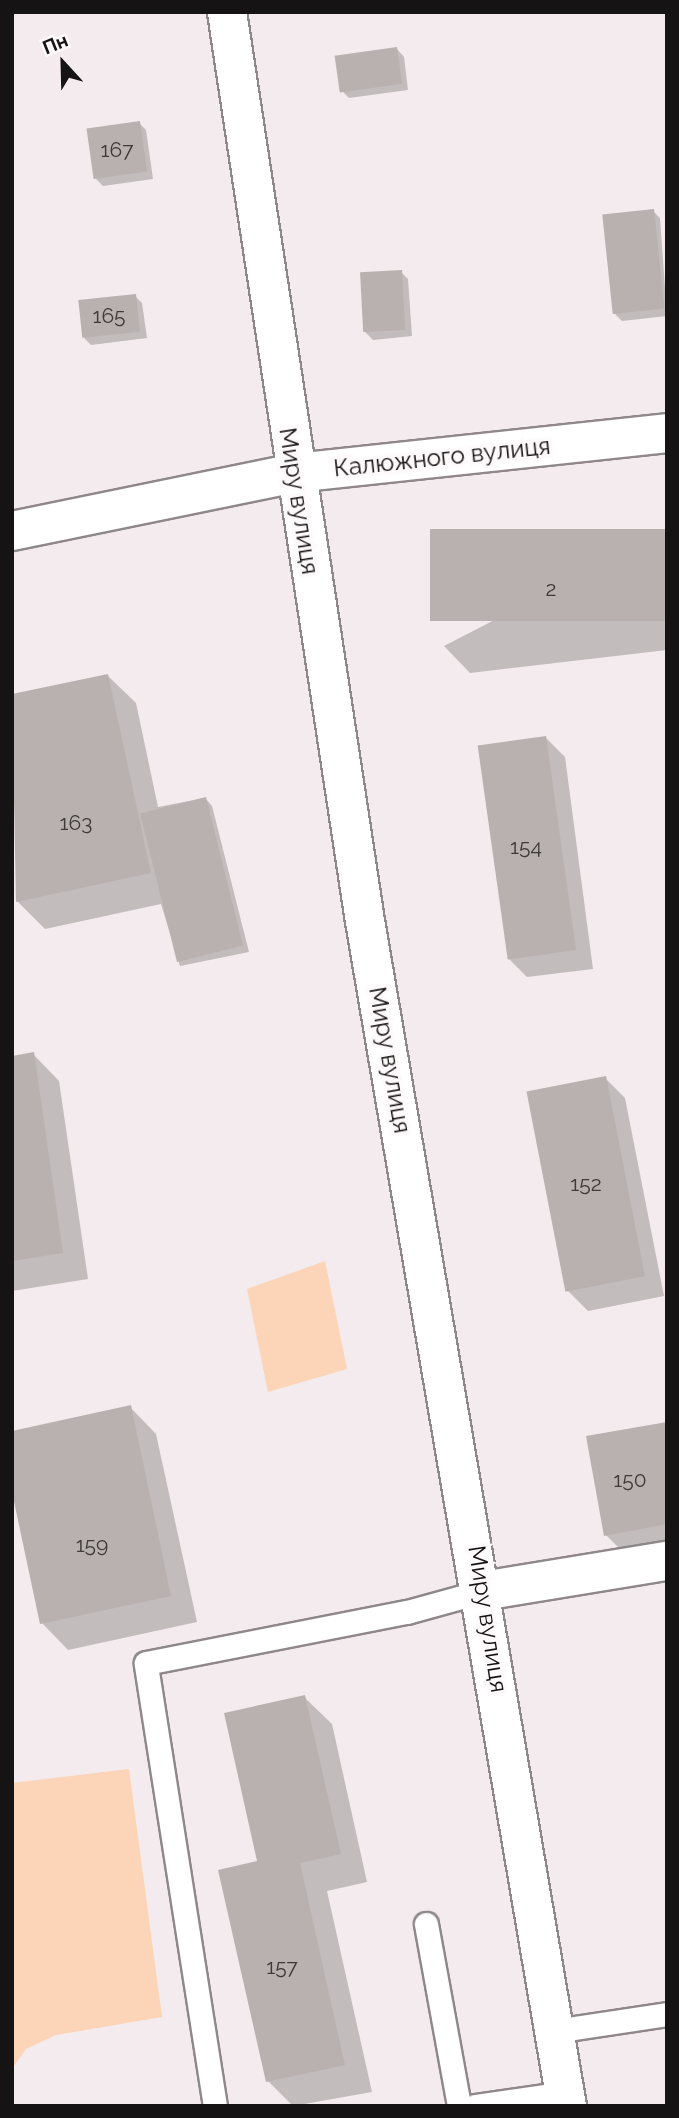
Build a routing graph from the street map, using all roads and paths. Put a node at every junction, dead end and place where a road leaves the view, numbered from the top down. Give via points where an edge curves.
1 (227, 12) edge
2 (667, 433) edge
3 (294, 473) junction
4 (12, 531) edge
5 (667, 1561) edge
6 (483, 1591) junction
7 (426, 1924) dead end
8 (667, 2014) edge
9 (555, 2031) junction
10 (566, 2099) edge
11 (215, 2106) edge
12 (459, 2106) edge
13 (475, 2106) edge

1 - 3 street, Миру вулиця
2 - 3 street, Калюжного вулиця
3 - 4 street, Калюжного вулиця
3 - 6 street, Миру вулиця
5 - 6 street
6 - 9 street, Миру вулиця
6 - 11 lane via 407,1612 146,1663
7 - 12 lane
8 - 9 lane
9 - 10 street, Миру вулиця
10 - 13 lane

